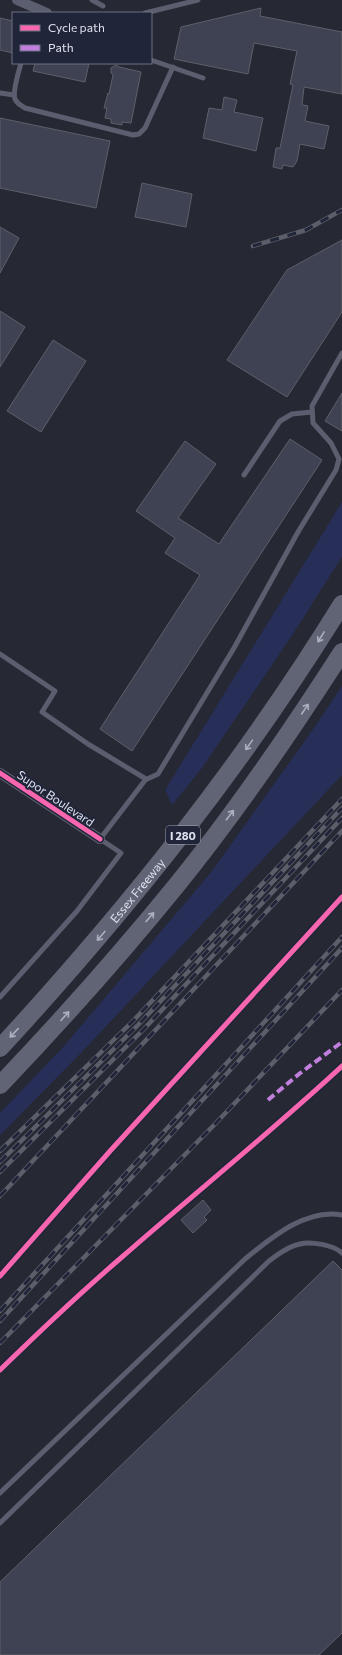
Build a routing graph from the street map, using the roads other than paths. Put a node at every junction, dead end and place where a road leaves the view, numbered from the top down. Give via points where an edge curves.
1 (17, 0) edge
2 (92, 0) edge
3 (198, 0) edge
4 (104, 6) dead end
5 (34, 10) edge
6 (149, 12) edge
7 (152, 60) edge
8 (21, 64) edge
9 (173, 67) junction
10 (203, 78) dead end
11 (0, 93) edge
12 (14, 95) junction
13 (342, 353) edge
14 (312, 412) junction
15 (244, 475) dead end
16 (342, 604) edge
17 (342, 652) edge
18 (0, 654) edge
19 (0, 773) edge
20 (145, 780) junction
21 (100, 839) junction
22 (0, 997) edge
23 (0, 1048) edge
24 (0, 1086) edge
25 (342, 1216) edge
26 (342, 1253) edge
27 (0, 1493) edge
28 (0, 1523) edge

1 - 5 street
2 - 4 lane
3 - 6 lane
7 - 9 lane
8 - 12 lane
9 - 10 lane
9 - 12 lane via 139,134 133,135 25,108 15,100
11 - 12 lane
13 - 14 lane via 312,406
14 - 15 lane via 292,414 280,421
14 - 20 lane via 313,423 331,443 339,459 336,470 158,774
16 -> 23 highway, Essex Freeway / I 280 via 271,714 185,832 98,940
24 -> 17 highway, I 280 via 97,979 176,885 256,779
18 - 20 lane via 55,691 42,712
19 - 21 street, Supor Boulevard
20 - 21 lane
21 - 22 lane, Supor Boulevard via 121,853 77,911
25 - 27 lane via 320,1215 294,1225 245,1259
26 - 28 lane via 338,1249 319,1244 300,1244 269,1261

